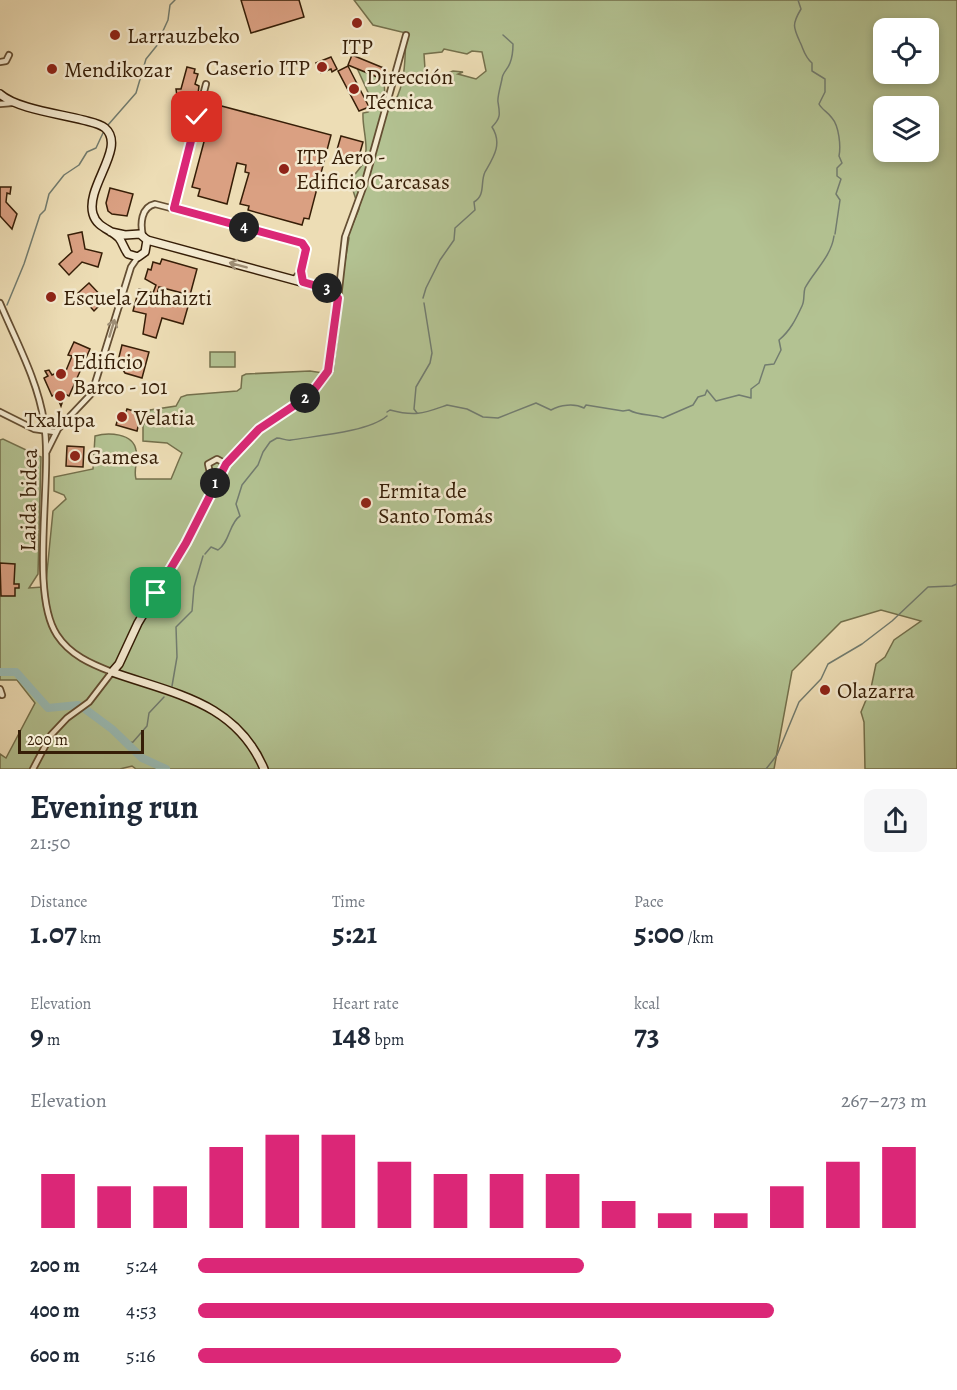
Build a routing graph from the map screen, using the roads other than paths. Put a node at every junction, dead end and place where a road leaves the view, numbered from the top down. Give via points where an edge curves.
1 (406, 35) dead end
2 (9, 56) dead end
3 (0, 62) edge
4 (206, 84) dead end
5 (0, 94) edge
6 (15, 102) junction
7 (0, 104) edge
8 (174, 208) junction
9 (142, 220) junction
10 (111, 232) junction
11 (131, 234) junction
12 (145, 238) junction
13 (124, 245) junction
14 (138, 257) junction
15 (301, 271) junction
16 (294, 280) junction
17 (303, 282) junction
18 (338, 298) junction
19 (0, 303) edge
20 (0, 412) edge
21 (45, 431) junction
22 (55, 432) junction
23 (46, 456) junction
24 (226, 464) junction
25 (218, 478) junction
26 (112, 672) junction
27 (33, 769) edge
28 (264, 769) edge

1 - 18 street via 364,185 345,237
2 - 3 street via 6,62
4 - 8 street
5 - 6 street
6 - 7 street
6 - 10 street via 107,129 112,146 94,190 92,211 99,224
8 - 9 street via 150,205
8 - 15 street via 294,240 305,246
9 - 11 street
9 - 12 street
10 - 11 street
10 - 13 street
11 - 12 street
11 - 13 street
12 - 14 street via 145,252
16 -> 12 street
13 - 14 street via 128,254
22 -> 14 street via 92,393 131,267
15 - 16 street
15 - 17 street
16 - 17 street
17 - 18 street via 327,289
18 - 24 street via 328,371 310,395 259,429
19 - 21 street, Laida bidea via 38,397
20 - 21 street
21 - 22 street
21 - 23 street, Laida bidea
22 - 23 street
23 - 26 street, Laida bidea via 44,589 49,621 75,655
24 - 25 street
24 - 25 street via 217,459 208,465 210,473
25 - 26 street via 186,543
26 - 27 street via 89,702 51,735
26 - 28 street via 197,700 215,710 248,740

